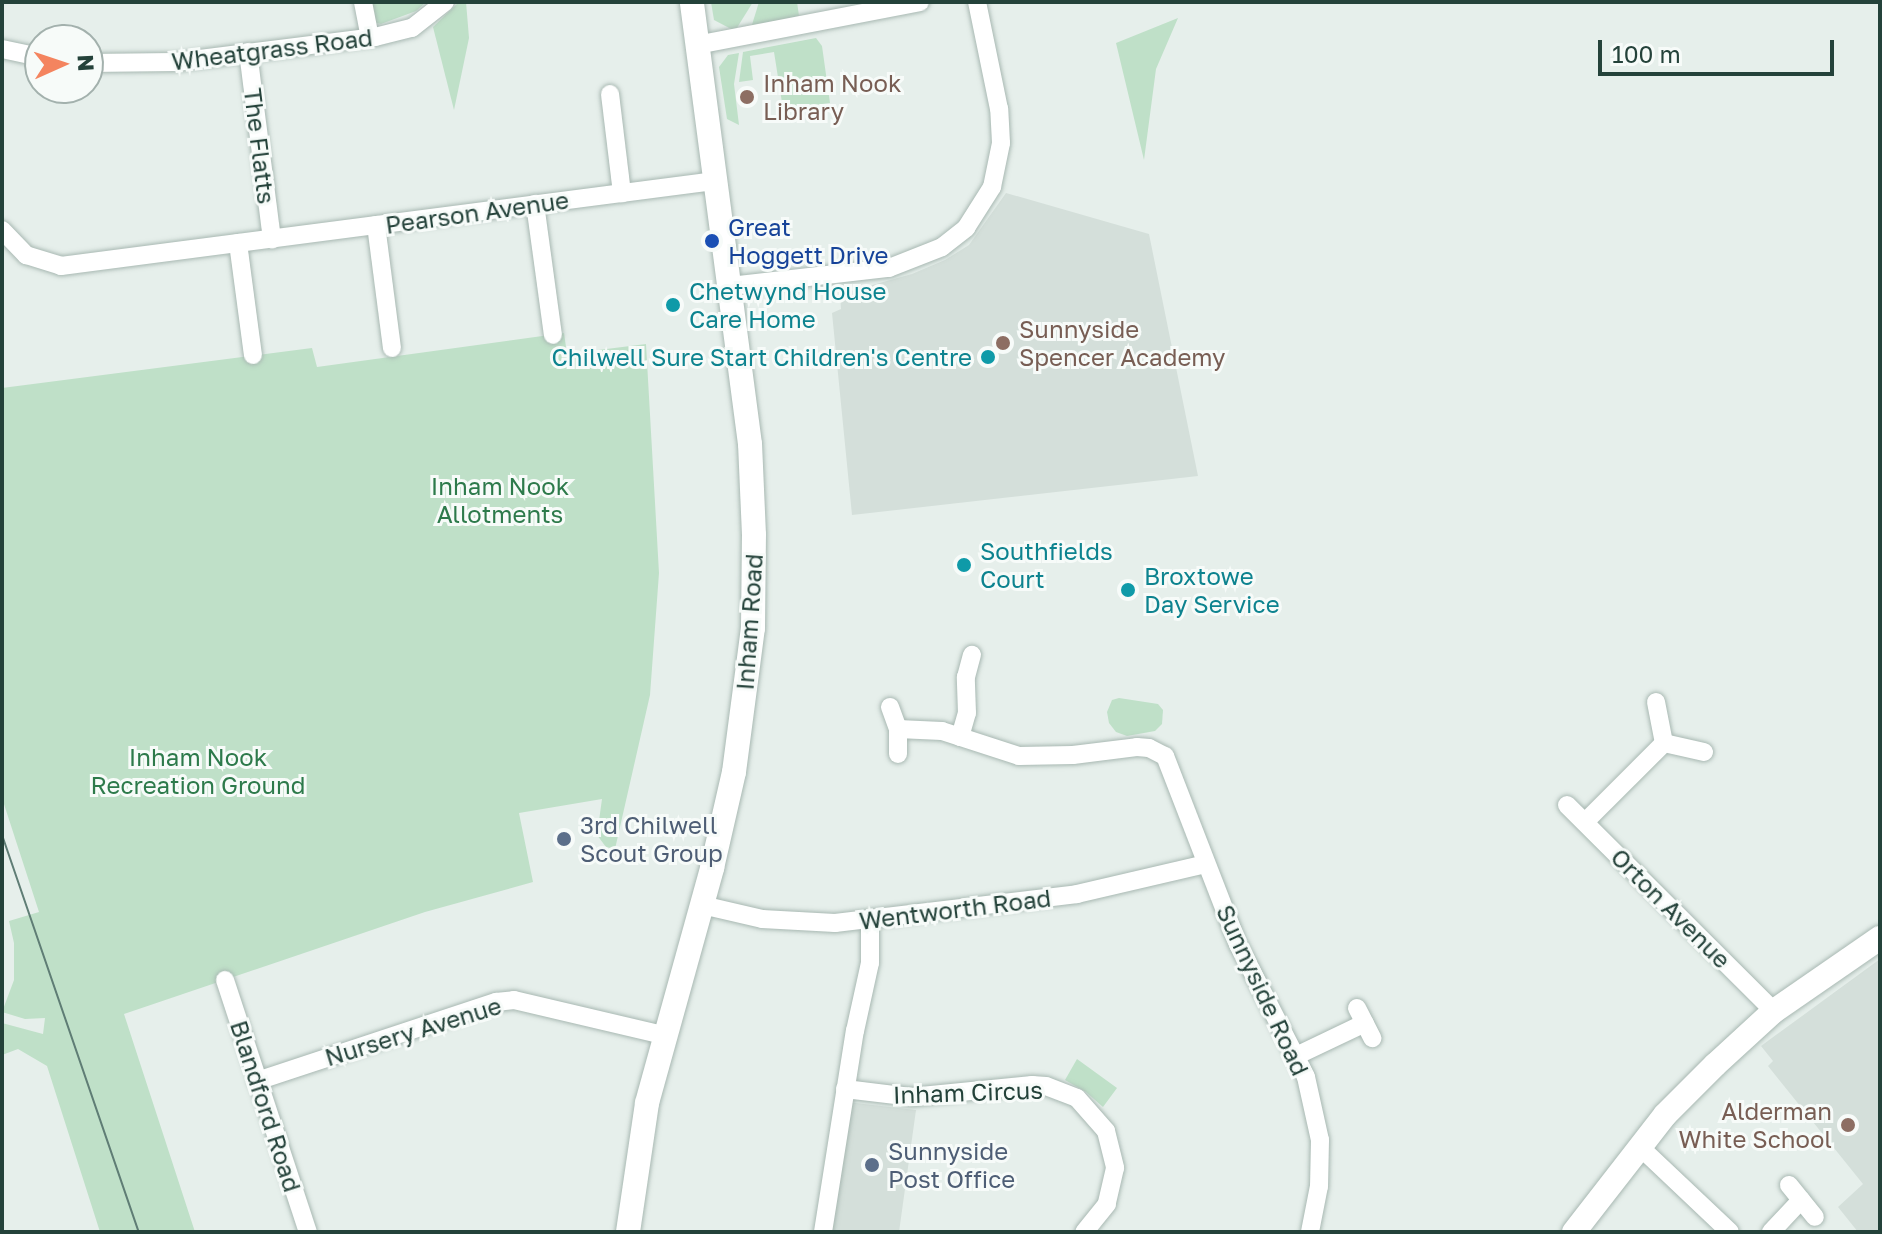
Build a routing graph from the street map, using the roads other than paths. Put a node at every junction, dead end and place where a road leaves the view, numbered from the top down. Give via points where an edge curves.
1 (363, 2) edge
2 (445, 2) edge
3 (692, 2) edge
4 (920, 2) edge
5 (977, 2) edge
6 (370, 37) junction
7 (697, 45) junction
8 (2, 49) edge
9 (248, 52) junction
10 (24, 54) edge
11 (104, 63) edge
12 (610, 94) dead end
13 (715, 181) junction
14 (622, 193) junction
15 (535, 204) junction
16 (376, 225) junction
17 (2, 230) edge
18 (272, 239) junction
19 (238, 243) junction
20 (730, 286) junction
21 (553, 335) dead end
22 (392, 348) dead end
23 (253, 355) dead end
24 (972, 655) dead end
25 (1656, 702) dead end
26 (890, 707) dead end
27 (898, 729) junction
28 (960, 737) junction
29 (1664, 743) junction
30 (1704, 752) dead end
31 (898, 754) dead end
32 (1567, 805) dead end
33 (1585, 822) junction
34 (1206, 864) junction
35 (702, 905) junction
36 (870, 921) junction
37 (1880, 938) edge
38 (225, 980) dead end
39 (1774, 1011) junction
40 (1365, 1023) dead end
41 (663, 1035) junction
42 (1298, 1055) junction
43 (257, 1081) junction
44 (845, 1089) junction
45 (1639, 1146) junction
46 (1815, 1217) dead end
47 (308, 1232) edge
48 (628, 1232) edge
49 (823, 1232) edge
50 (1084, 1232) edge
51 (1310, 1232) edge
52 (1574, 1232) edge
53 (1730, 1232) edge
54 (1771, 1232) edge

1 - 6 street
2 - 6 street, Wheatgrass Road via 412,28
3 - 7 street, Inham Road
4 - 7 street
5 - 20 street via 1001,143 992,187 966,228 942,247 889,268
6 - 9 street, Wheatgrass Road
7 - 13 street, Inham Road
8 - 10 street
9 - 11 street, Wheatgrass Road via 176,62
9 - 18 street, The Flatts
12 - 14 street
13 - 14 street, Pearson Avenue
13 - 20 street, Inham Road
14 - 15 street, Pearson Avenue
15 - 16 street, Pearson Avenue
15 - 21 street
16 - 18 street, Pearson Avenue
16 - 22 street
17 - 19 street, Pearson Avenue via 26,255 61,266
18 - 19 street, Pearson Avenue
19 - 23 street
20 - 35 street, Inham Road via 750,444 753,628 738,746
24 - 28 street
25 - 29 street
26 - 27 street
27 - 28 street
27 - 31 street
28 - 34 street, Sunnyside Road via 1019,756 1137,747 1165,756
29 - 30 street
29 - 33 street
32 - 33 street, Orton Avenue
33 - 39 street, Orton Avenue
34 - 36 street, Wentworth Road via 1077,894
34 - 42 street, Sunnyside Road via 1238,944
35 - 36 street, Wentworth Road via 803,924
35 - 41 street, Inham Road
36 - 44 street via 870,963
37 - 39 street
38 - 43 street, Blandford Road
39 - 45 street via 1679,1100
40 - 42 street
41 - 43 street, Nursery Avenue via 514,1000 496,1002
41 - 48 street, Inham Road via 636,1163
42 - 51 street, Sunnyside Road via 1320,1140
43 - 47 street, Blandford Road
44 - 49 street
44 - 50 street, Inham Circus via 911,1097 1032,1085 1077,1098 1106,1131 1115,1168 1107,1204
45 - 52 street
45 - 53 street
46 - 54 street via 1795,1192

